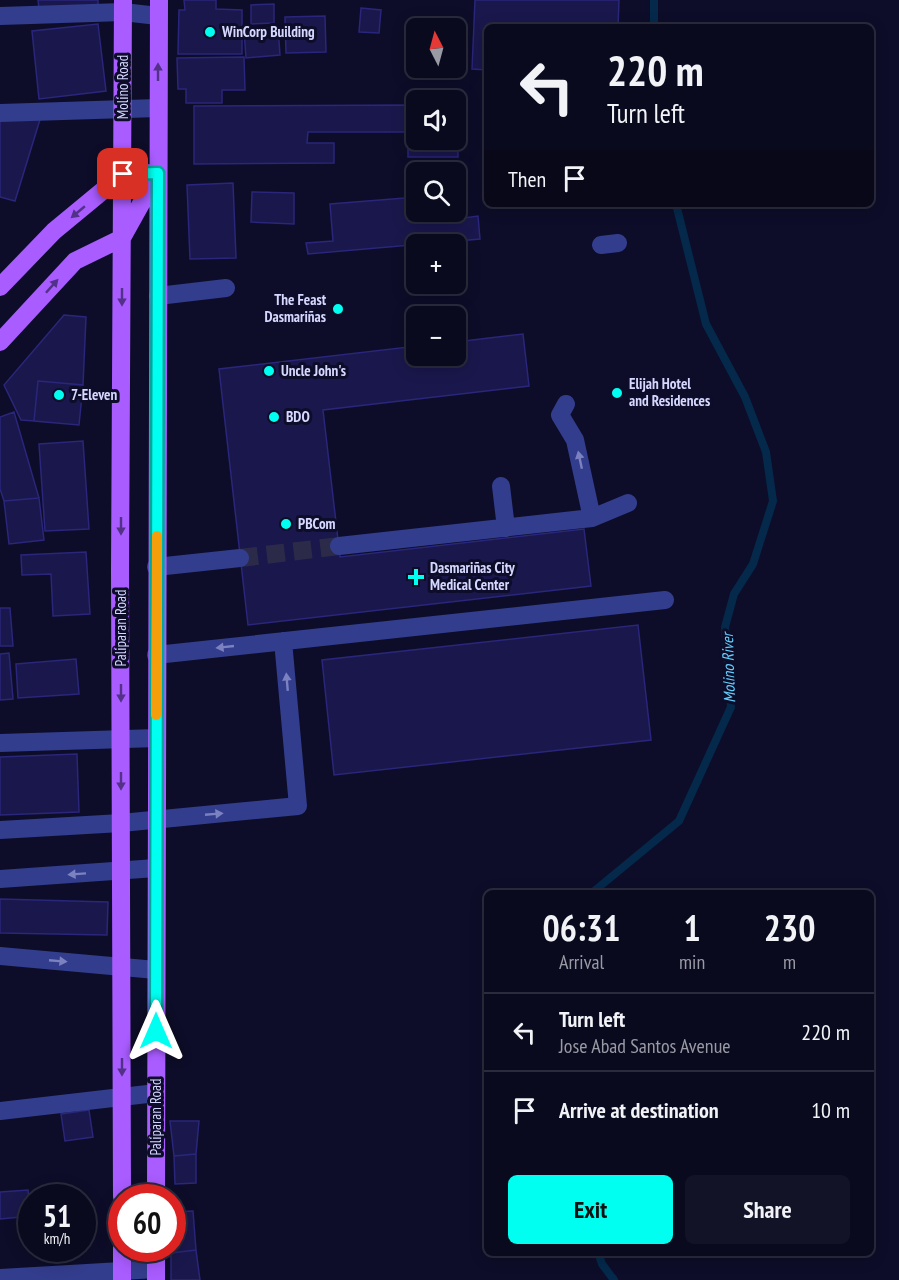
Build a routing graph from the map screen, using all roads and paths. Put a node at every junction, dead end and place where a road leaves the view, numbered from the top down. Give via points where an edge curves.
1 (123, 6) edge
2 (159, 8) edge
3 (0, 16) edge
4 (123, 107) junction
5 (158, 108) junction
6 (0, 112) edge
7 (158, 173) junction
8 (123, 174) junction
9 (122, 238) junction
10 (0, 287) edge
11 (226, 288) dead end
12 (158, 296) junction
13 (0, 342) edge
14 (566, 404) dead end
15 (501, 486) dead end
16 (628, 503) dead end
17 (592, 518) junction
18 (506, 528) junction
19 (339, 546) tunnel mouth
20 (240, 558) tunnel mouth
21 (156, 567) junction
22 (665, 600) dead end
23 (283, 641) junction
24 (156, 655) junction
25 (156, 738) junction
26 (121, 739) junction
27 (0, 743) edge
28 (156, 820) junction
29 (121, 823) junction
30 (0, 830) edge
31 (156, 868) junction
32 (122, 871) junction
33 (0, 879) edge
34 (0, 956) edge
35 (122, 967) junction
36 (156, 970) junction
37 (156, 1093) junction
38 (122, 1097) junction
39 (0, 1111) edge
40 (122, 1184) edge
41 (156, 1184) edge
42 (156, 1274) edge
43 (122, 1275) edge
44 (0, 1278) edge

1 - 2 street
1 - 3 street
1 - 4 main road, Molino Road
5 -> 2 main road
4 - 5 street
4 - 6 street
4 - 8 main road, Molino Road
5 - 7 main road
7 - 8 main road
7 - 9 main road
7 - 12 main road, Paliparan Road
8 - 9 main road, Molino Road
8 -> 10 main road via 54,231
13 -> 9 main road via 75,261
9 -> 26 main road, Paliparan Road
11 - 12 street
12 - 21 main road, Paliparan Road
17 -> 14 street via 575,440 560,415
15 - 18 street
16 - 17 street
17 - 18 street
18 - 19 street
20 - 21 street
21 - 24 main road, Paliparan Road
22 - 23 street
23 -> 24 street
28 -> 23 street via 298,806
24 - 25 main road, Paliparan Road
25 - 26 street
25 - 28 main road, Paliparan Road
26 - 27 street
26 -> 29 main road, Paliparan Road
28 - 29 street
28 - 31 main road, Paliparan Road
29 - 30 street
29 - 32 main road, Paliparan Road
31 - 32 street
31 - 36 main road, Paliparan Road
32 -> 33 street
32 - 35 main road, Paliparan Road
34 -> 35 street
35 - 36 street
35 -> 38 main road, Paliparan Road
36 - 37 main road, Paliparan Road
37 - 38 street
37 - 41 main road, Paliparan Road
38 - 39 street
38 - 40 main road, Paliparan Road
42 - 43 street
43 - 44 street

